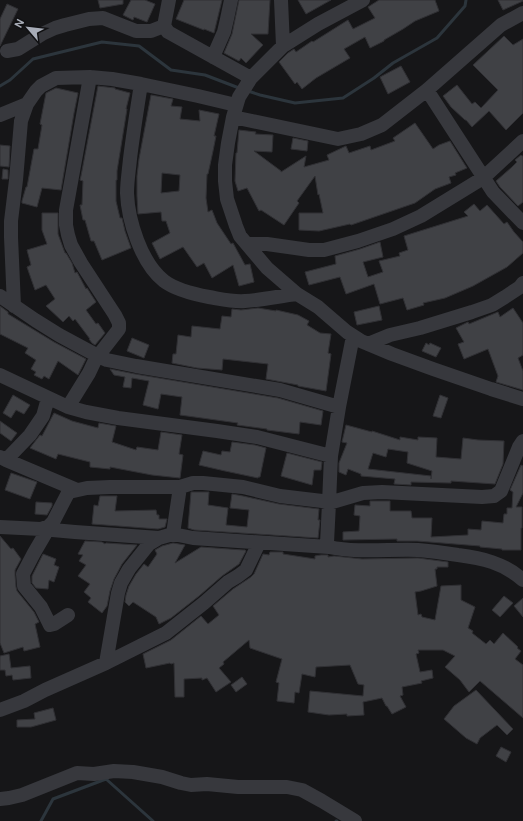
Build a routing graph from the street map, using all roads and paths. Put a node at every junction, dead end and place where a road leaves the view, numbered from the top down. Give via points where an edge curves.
1 (169, 0) edge
2 (231, 0) edge
3 (281, 0) edge
4 (363, 0) edge
5 (523, 13) edge
6 (164, 26) junction
7 (283, 46) junction
8 (7, 51) dead end
9 (213, 57) junction
10 (90, 78) junction
11 (251, 78) junction
12 (141, 84) junction
13 (427, 90) junction
14 (27, 104) junction
15 (236, 106) junction
16 (0, 115) edge
17 (523, 141) edge
18 (483, 178) junction
19 (523, 223) edge
20 (247, 244) junction
21 (523, 284) edge
22 (297, 294) junction
23 (0, 296) edge
24 (14, 306) junction
25 (353, 336) junction
26 (368, 344) junction
27 (98, 356) junction
28 (0, 375) edge
29 (48, 398) junction
30 (523, 399) edge
31 (68, 407) junction
32 (339, 407) junction
33 (523, 441) edge
34 (331, 456) junction
35 (3, 459) edge
36 (180, 488) junction
37 (77, 490) junction
38 (328, 503) junction
39 (0, 527) edge
40 (44, 529) junction
41 (173, 534) junction
42 (159, 538) junction
43 (259, 543) junction
44 (329, 547) junction
45 (523, 580) edge
46 (68, 616) dead end
47 (106, 663) junction
48 (0, 710) edge
49 (0, 798) edge
50 (355, 821) edge

1 - 6 street
2 - 9 street via 228,20
3 - 7 street
4 - 7 street
5 - 13 street via 501,25
6 - 8 street via 151,31 136,31 103,18 89,19 55,28 18,50
6 - 9 street via 168,32
7 - 11 street
9 - 11 street
10 - 12 street
10 - 14 street via 56,78 41,86
10 - 27 street via 66,210 66,225 71,244 81,264 119,323 119,329
11 - 15 street
12 - 15 street
12 - 22 street via 128,179 128,206 138,244 156,274 164,281 189,293 223,300 245,301
13 - 15 street via 382,125 361,134 338,139
13 - 18 street
14 - 16 street
14 - 24 street via 21,121 11,221
15 - 20 street via 228,143 225,181 231,215 240,236
17 - 18 street
18 - 19 street
18 - 20 street via 421,216 393,228 324,250
20 - 22 street via 268,268
21 - 26 street via 492,305
22 - 25 street via 318,307
23 - 24 street
24 - 27 street
25 - 26 street
25 - 32 street
26 - 30 street
27 - 31 street
27 - 32 street via 136,366 280,390
28 - 29 street
29 - 31 street
29 - 35 street via 43,416 30,434
31 - 34 street via 118,418 257,437
32 - 34 street
33 - 38 street via 501,491 494,496 382,492 362,493
34 - 38 street
35 - 37 street
36 - 37 street via 110,487
36 - 38 street via 193,483 211,483
36 - 41 street
37 - 40 street via 66,495 53,522
38 - 44 street
39 - 40 street
40 - 42 street
40 - 46 street via 23,574 24,586 41,607 50,625
41 - 42 street
41 - 43 street
42 - 47 street via 149,544 121,583
43 - 44 street
43 - 47 street via 244,572 228,582 166,634
44 - 45 street via 360,551 418,550 469,556 499,564
47 - 48 street
49 - 50 street via 22,795 76,773 133,772 191,785 302,790

